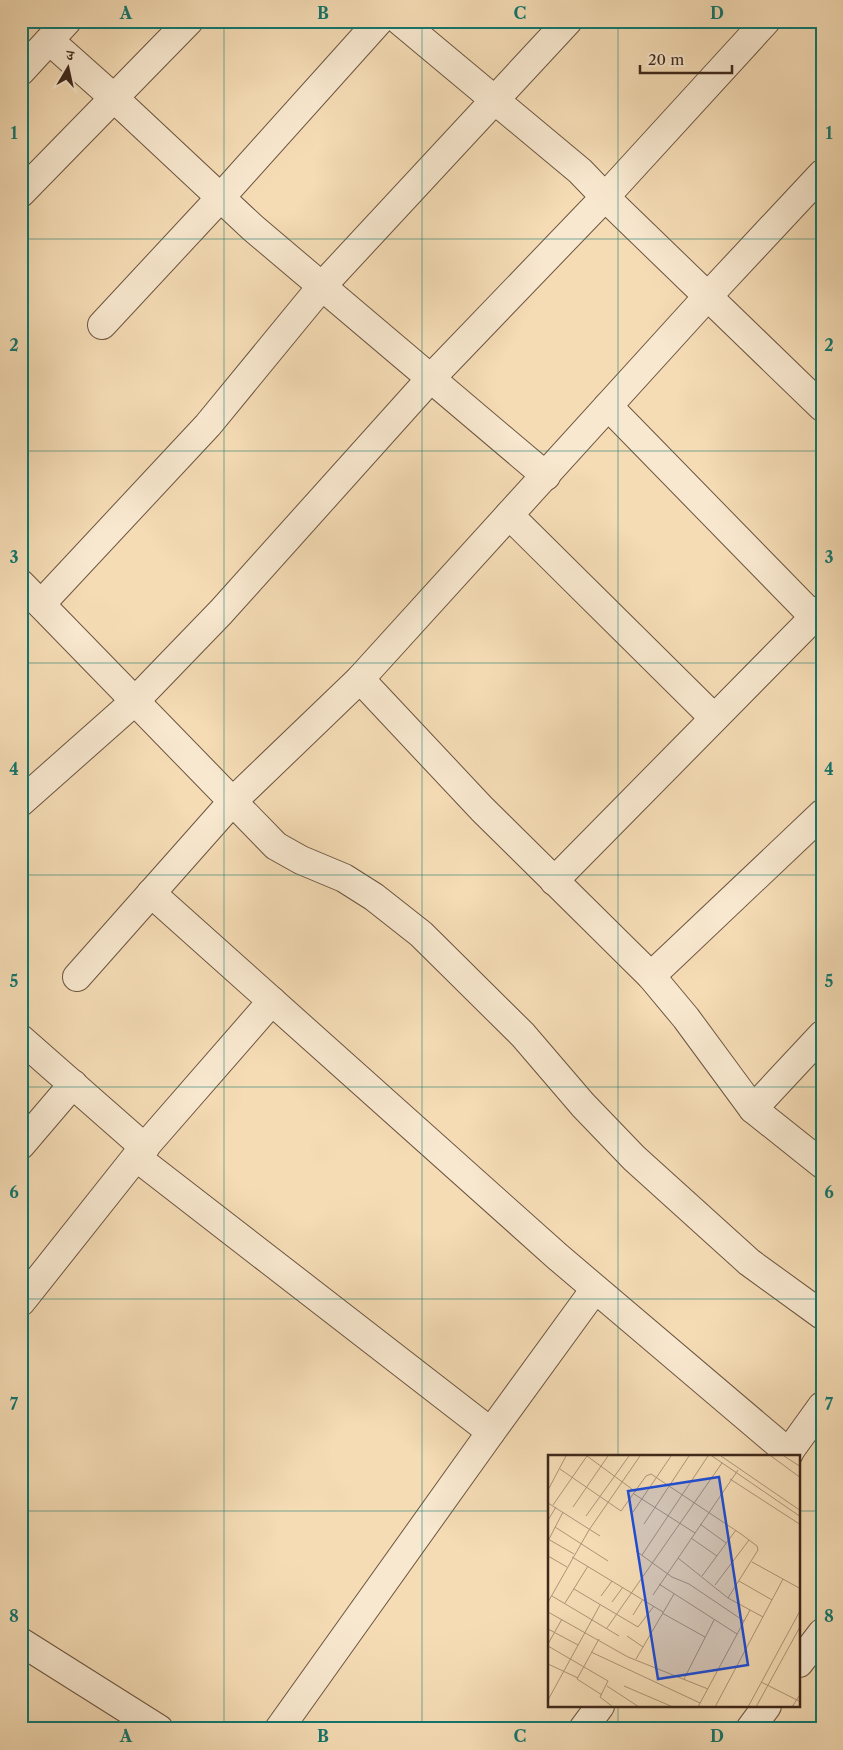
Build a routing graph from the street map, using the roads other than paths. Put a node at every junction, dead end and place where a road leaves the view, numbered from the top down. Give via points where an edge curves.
1 (189, 21) edge
2 (379, 21) edge
3 (400, 21) edge
4 (568, 21) edge
5 (766, 21) edge
6 (59, 31) edge
7 (21, 71) edge
8 (114, 98) junction
9 (494, 100) junction
10 (822, 174) edge
11 (21, 193) edge
12 (221, 197) junction
13 (605, 197) junction
14 (322, 286) junction
15 (708, 296) junction
16 (102, 325) dead end
17 (431, 378) junction
18 (608, 406) junction
19 (822, 407) edge
20 (546, 476) junction
21 (509, 516) junction
22 (21, 584) edge
23 (41, 604) junction
24 (818, 613) edge
25 (360, 679) junction
26 (135, 701) junction
27 (714, 718) junction
28 (21, 802) edge
29 (232, 802) junction
30 (822, 814) edge
31 (554, 881) junction
32 (152, 893) junction
33 (651, 976) junction
34 (77, 977) dead end
35 (272, 1001) junction
36 (822, 1035) edge
37 (21, 1038) edge
38 (73, 1084) junction
39 (753, 1109) junction
40 (21, 1145) edge
41 (140, 1153) junction
42 (822, 1164) edge
43 (595, 1289) junction
44 (21, 1302) edge
45 (822, 1315) edge
46 (822, 1406) edge
47 (491, 1432) junction
48 (787, 1455) edge
49 (822, 1633) edge
50 (21, 1642) edge
51 (800, 1662) edge
52 (599, 1708) edge
53 (766, 1708) edge
54 (159, 1729) edge
55 (279, 1729) edge
56 (583, 1729) edge
57 (750, 1729) edge

1 - 8 street
2 - 12 street
3 - 9 street
4 - 9 street
5 - 13 street
6 - 7 street
6 - 8 street
8 - 11 street
8 - 12 street
9 - 13 street via 580,171
9 - 14 street
10 - 15 street
12 - 14 street
12 - 16 street
13 - 15 street
13 - 17 street
14 - 17 street
14 - 23 street via 208,425
15 - 18 street
15 - 19 street
17 - 20 street
17 - 26 street via 222,612
18 - 20 street
18 - 24 street
20 - 21 street
21 - 25 street
21 - 27 street
22 - 23 street
23 - 26 street
24 - 27 street
25 - 29 street
25 - 31 street
26 - 28 street
26 - 29 street
27 - 31 street
29 - 32 street
29 - 45 street via 276,846 344,878 421,934 523,1035 582,1105 634,1158 749,1262
30 - 33 street
31 - 33 street
32 - 34 street
32 - 35 street
33 - 39 street
35 - 41 street
35 - 43 street
36 - 39 street
37 - 38 street
38 - 40 street
38 - 41 street
39 - 42 street
41 - 44 street
41 - 47 street
43 - 47 street
43 - 48 street
46 - 48 street
47 - 55 street
49 - 51 street
50 - 54 street
52 - 56 street
53 - 57 street

